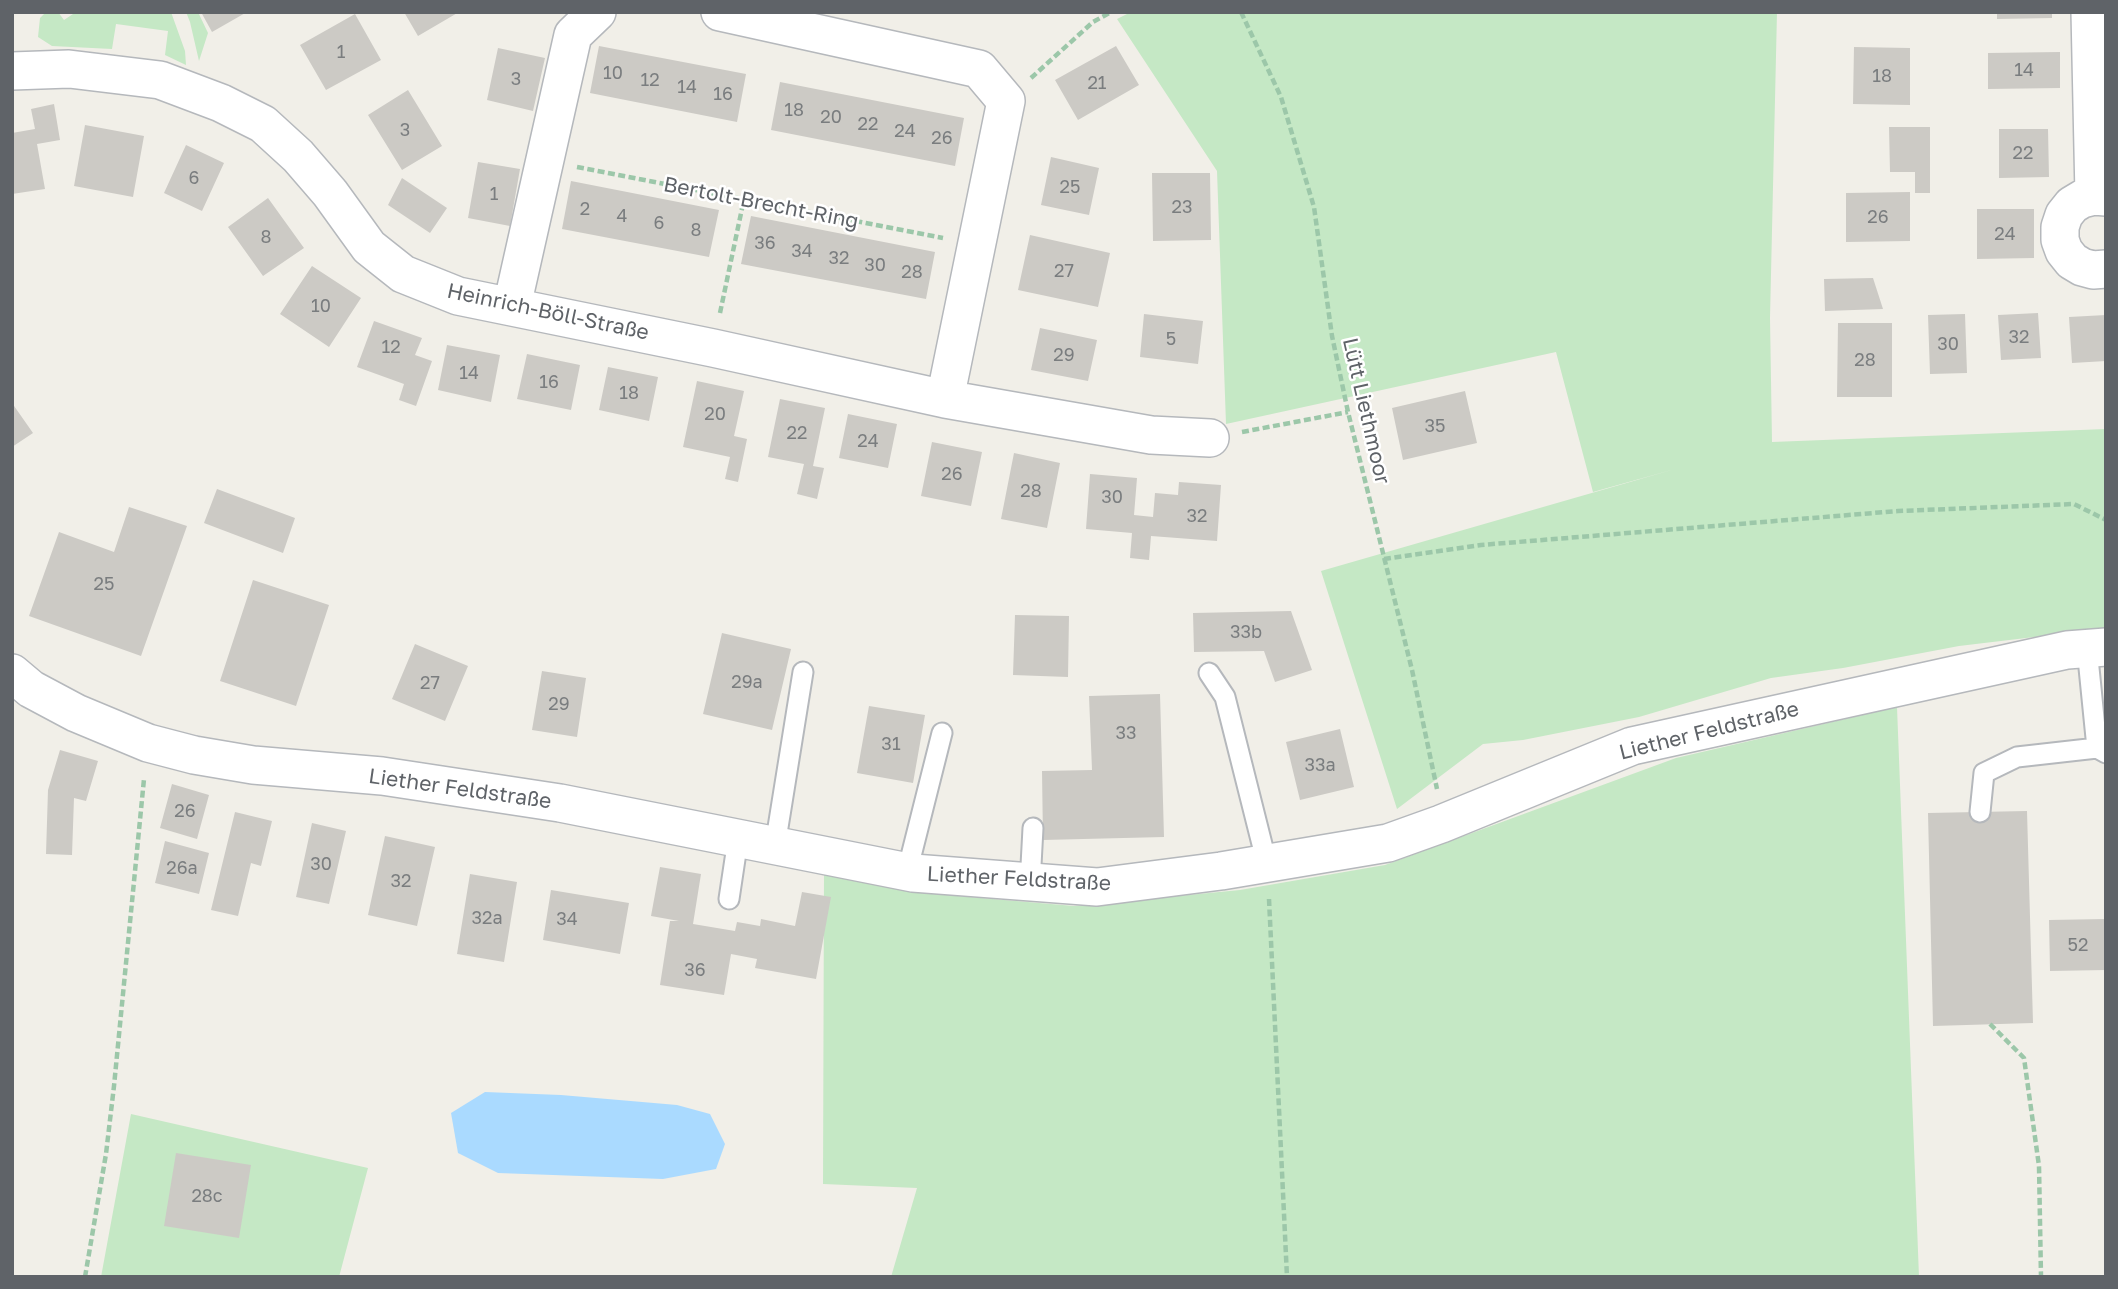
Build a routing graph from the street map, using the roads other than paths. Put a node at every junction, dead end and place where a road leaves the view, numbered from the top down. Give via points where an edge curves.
1 (597, 12) edge
2 (720, 12) edge
3 (2090, 12) edge
4 (12, 71) edge
5 (2100, 197) edge
6 (2106, 269) edge
7 (512, 306) junction
8 (945, 399) junction
9 (1210, 438) road end
10 (2097, 648) edge
11 (803, 672) dead end
12 (12, 673) edge
13 (1209, 673) dead end
14 (942, 733) dead end
15 (2101, 750) edge
16 (1980, 812) dead end
17 (1033, 828) dead end
18 (738, 839) junction
19 (775, 846) junction
20 (1267, 864) junction
21 (907, 872) junction
22 (1030, 884) junction
23 (729, 898) dead end

1 - 7 street via 573,35
2 - 8 street via 979,69 1006,101
3 - 5 street
4 - 7 street, Heinrich-Böll-Straße via 69,69 160,80 221,103 262,124 298,156 369,247 403,274 458,296
5 - 6 street via 2072,205 2064,215 2060,240 2072,261 2093,270
7 - 8 street, Heinrich-Böll-Straße
8 - 9 street, Heinrich-Böll-Straße via 1151,435
10 - 15 lane
10 - 20 street, Liether Feldstraße via 2067,650 1632,746 1388,844
11 - 19 lane
12 - 18 street, Liether Feldstraße via 76,713 148,743 194,755 382,776 560,803
13 - 20 lane via 1225,697
14 - 21 lane
15 - 16 lane via 2017,757 1984,773
17 - 22 lane
18 - 19 street, Liether Feldstraße
18 - 23 lane
19 - 21 street, Liether Feldstraße
20 - 22 street, Liether Feldstraße via 1097,887
21 - 22 street, Liether Feldstraße

